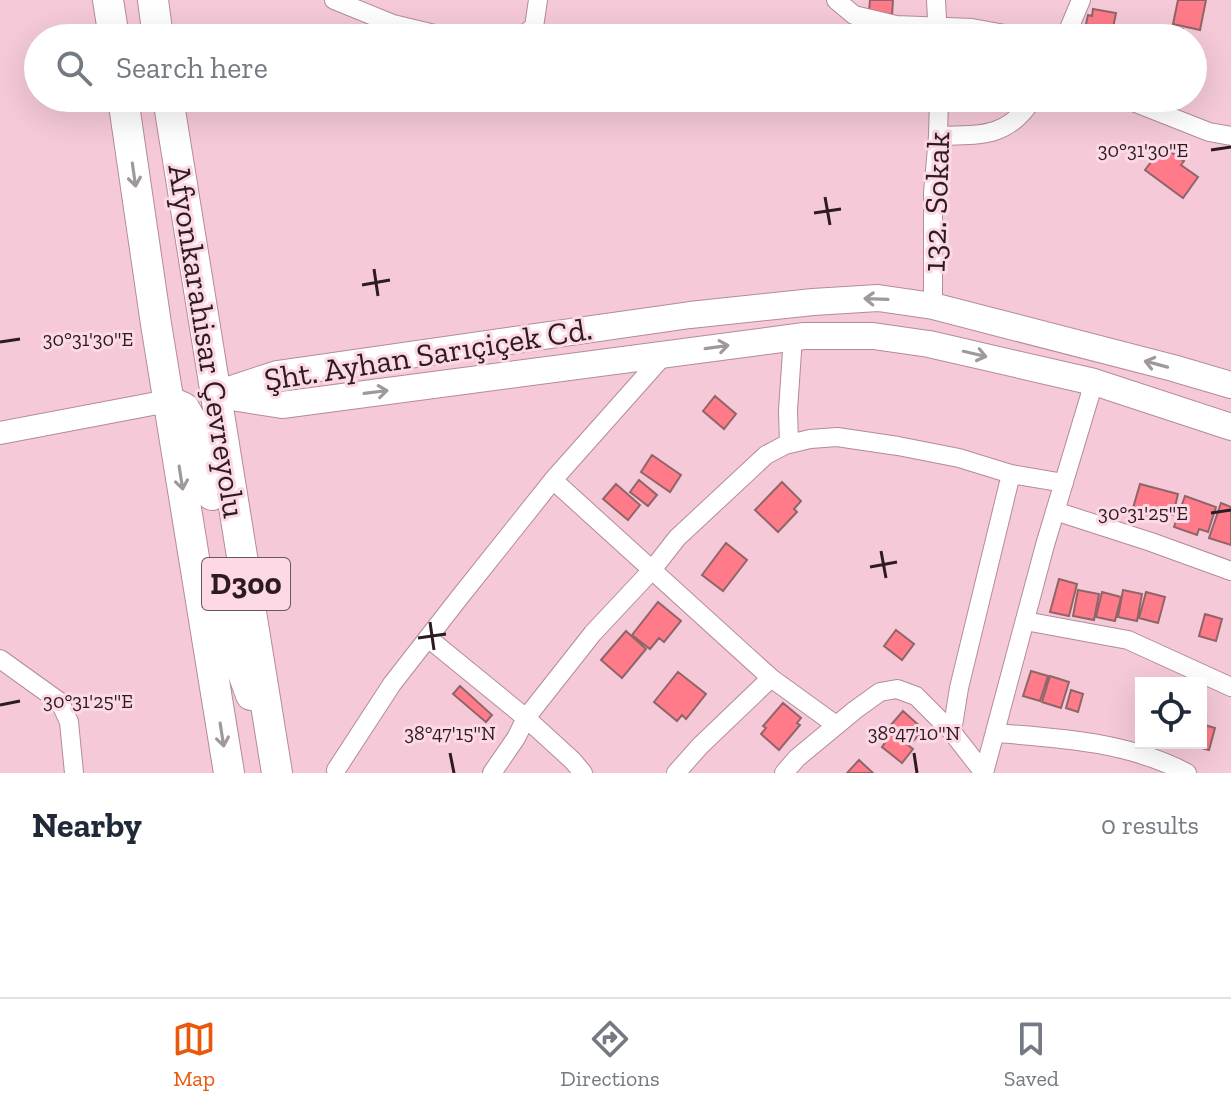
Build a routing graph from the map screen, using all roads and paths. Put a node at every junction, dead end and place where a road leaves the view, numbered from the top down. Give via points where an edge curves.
1 (108, 0) edge
2 (153, 0) edge
3 (334, 0) edge
4 (538, 0) edge
5 (836, 0) edge
6 (936, 0) edge
7 (1081, 0) edge
8 (112, 24) edge
9 (156, 24) edge
10 (393, 24) edge
11 (534, 24) edge
12 (892, 24) edge
13 (937, 24) edge
14 (1071, 24) edge
15 (125, 112) edge
16 (170, 112) edge
17 (939, 112) edge
18 (1024, 112) edge
19 (1158, 112) edge
20 (938, 136) junction
21 (1231, 136) edge
22 (933, 306) junction
23 (793, 337) junction
24 (665, 354) junction
25 (1094, 382) junction
26 (1231, 385) edge
27 (216, 394) junction
28 (168, 401) junction
29 (1231, 427) edge
30 (0, 433) edge
31 (789, 444) junction
32 (1011, 474) junction
33 (553, 480) junction
34 (1064, 483) junction
35 (1055, 511) junction
36 (652, 570) junction
37 (1231, 571) edge
38 (1025, 621) junction
39 (428, 638) junction
40 (0, 659) edge
41 (771, 678) junction
42 (1231, 687) edge
43 (526, 718) junction
44 (836, 725) junction
45 (952, 732) junction
46 (995, 733) junction
47 (276, 766) edge
48 (336, 770) dead end
49 (74, 773) edge
50 (229, 773) edge
51 (492, 773) edge
52 (583, 773) edge
53 (676, 773) edge
54 (784, 773) edge
55 (984, 773) edge
56 (1187, 773) edge

1 - 8 highway
2 - 9 highway
3 - 10 street
4 - 11 street
5 - 12 street via 854,15
6 - 13 street
7 - 14 street
15 -> 28 highway, Afyonkarahisar Çevreyolu / D300
16 - 27 highway, Afyonkarahisar Çevreyolu / D300
17 - 20 street, 132. Sokak
18 - 20 street via 992,133
19 - 21 street
20 - 22 street, 132. Sokak
26 -> 22 main road, Şht. Ayhan Sarıçiçek Cd.
22 -> 27 main road, Şht. Ayhan Sarıçiçek Cd. via 878,298 690,315 277,374
24 -> 23 main road, Şht. Ayhan Sarıçiçek Cd.
23 -> 25 main road, Şht. Ayhan Sarıçiçek Cd. via 873,336 929,344
23 - 31 street
27 -> 24 main road, Şht. Ayhan Sarıçiçek Cd. via 282,405
24 - 33 street
25 - 29 main road, Şht. Ayhan Sarıçiçek Cd.
25 - 34 street
27 - 28 highway
27 - 47 highway, Afyonkarahisar Çevreyolu / D300
28 - 30 street
28 - 47 highway via 184,408 200,436 237,657
28 -> 50 highway, Afyonkarahisar Çevreyolu / D300
31 - 32 street via 837,437 959,458
31 - 36 street via 766,455 733,484
32 - 34 street
32 - 45 street
33 - 36 street
33 - 39 street
34 - 35 street
35 - 37 street
35 - 38 street
36 - 41 street
36 - 43 street via 593,633
38 - 42 street via 1128,640
38 - 46 street
39 - 43 street
39 - 48 street
40 - 49 street via 60,702 69,722
41 - 44 street
41 - 53 street
43 - 51 street
43 - 52 street
44 - 45 street via 880,692 897,689 916,696
44 - 54 street
45 - 55 street
46 - 55 street
46 - 56 street via 1102,745

